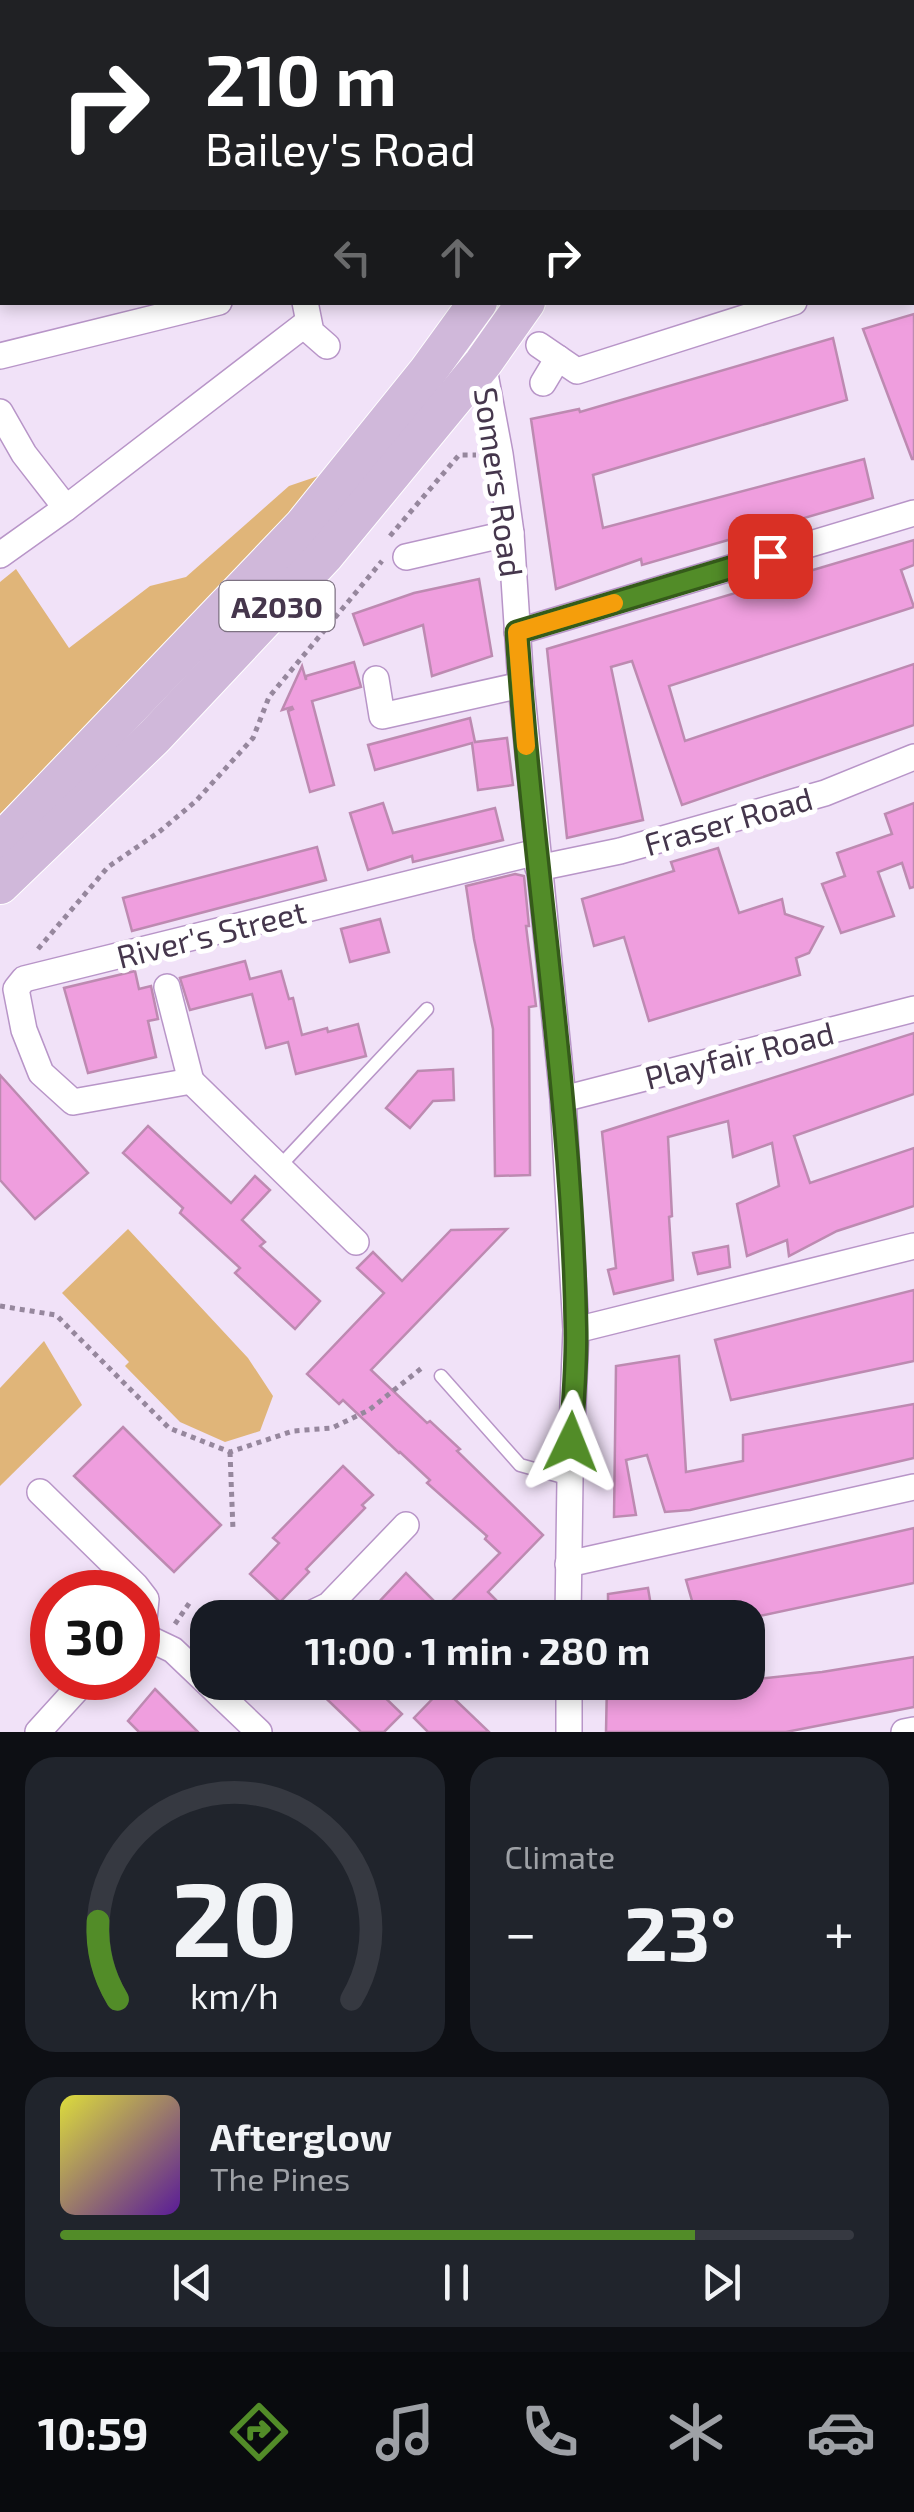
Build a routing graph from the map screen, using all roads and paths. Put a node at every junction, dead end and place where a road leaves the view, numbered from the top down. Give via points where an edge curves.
1 (208, 305) edge
2 (476, 305) edge
3 (524, 305) edge
4 (785, 305) edge
5 (307, 312) edge
6 (327, 346) dead end
7 (0, 356) edge
8 (483, 363) junction
9 (543, 382) dead end
10 (0, 412) edge
11 (486, 456) dead end
12 (66, 508) junction
13 (914, 513) edge
14 (511, 533) junction
15 (393, 549) junction
16 (0, 555) edge
17 (517, 632) junction
18 (376, 679) dead end
19 (520, 685) junction
20 (914, 757) edge
21 (0, 843) edge
22 (537, 860) junction
23 (0, 886) edge
24 (24, 980) junction
25 (167, 987) dead end
26 (914, 1008) edge
27 (426, 1009) dead end
28 (191, 1081) junction
29 (564, 1099) junction
30 (279, 1167) junction
31 (356, 1242) dead end
32 (914, 1246) edge
33 (1, 1308) edge
34 (576, 1330) junction
35 (440, 1376) joint
36 (230, 1452) junction
37 (570, 1480) junction
38 (914, 1486) edge
39 (40, 1492) dead end
40 (406, 1525) dead end
41 (234, 1530) dead end
42 (568, 1564) junction
43 (120, 1570) edge
44 (345, 1600) edge
45 (568, 1600) edge
46 (160, 1643) edge
47 (190, 1662) edge
48 (67, 1700) edge
49 (237, 1700) edge
50 (568, 1700) edge
51 (914, 1730) edge
52 (38, 1732) edge
53 (259, 1732) edge
54 (568, 1732) edge
55 (904, 1732) edge

1 - 7 street
2 - 21 main road, A2030 via 303,526
3 - 8 main road, A2030
4 - 9 street via 577,371 549,351
5 - 6 street via 311,332
5 - 12 street
8 - 14 street, Somers Road
8 - 23 main road, A2030 via 325,556 154,737
10 - 12 street
11 - 15 path via 459,455
12 - 16 street
13 - 17 street
14 - 15 street
14 - 17 street, Somers Road
15 - 24 path via 269,697 253,738 196,801 108,867 34,954
17 - 19 street, Somers Road
18 - 19 street via 382,716
19 - 22 street, Somers Road
20 - 22 street, Fraser Road via 825,792 620,851
22 - 24 street, River's Street
22 - 29 street, Somers Road
24 - 28 street via 16,989 41,1073 73,1102
25 - 28 street
26 - 29 street, Playfair Road
27 - 30 lane
28 - 30 street
29 - 34 street, Somers Road
30 - 31 street
32 - 34 street
33 - 36 path via 56,1316 169,1428
34 - 37 street, Somers Road
35 - 36 path via 427,1364 369,1410 332,1428 293,1432
35 - 37 lane via 520,1464
36 - 41 path
37 - 42 street, Somers Road
38 - 42 street
39 - 43 street
40 - 44 street
42 - 45 street, Somers Road
46 - 47 street
48 - 52 street
49 - 53 street
50 - 54 street
51 - 55 street

